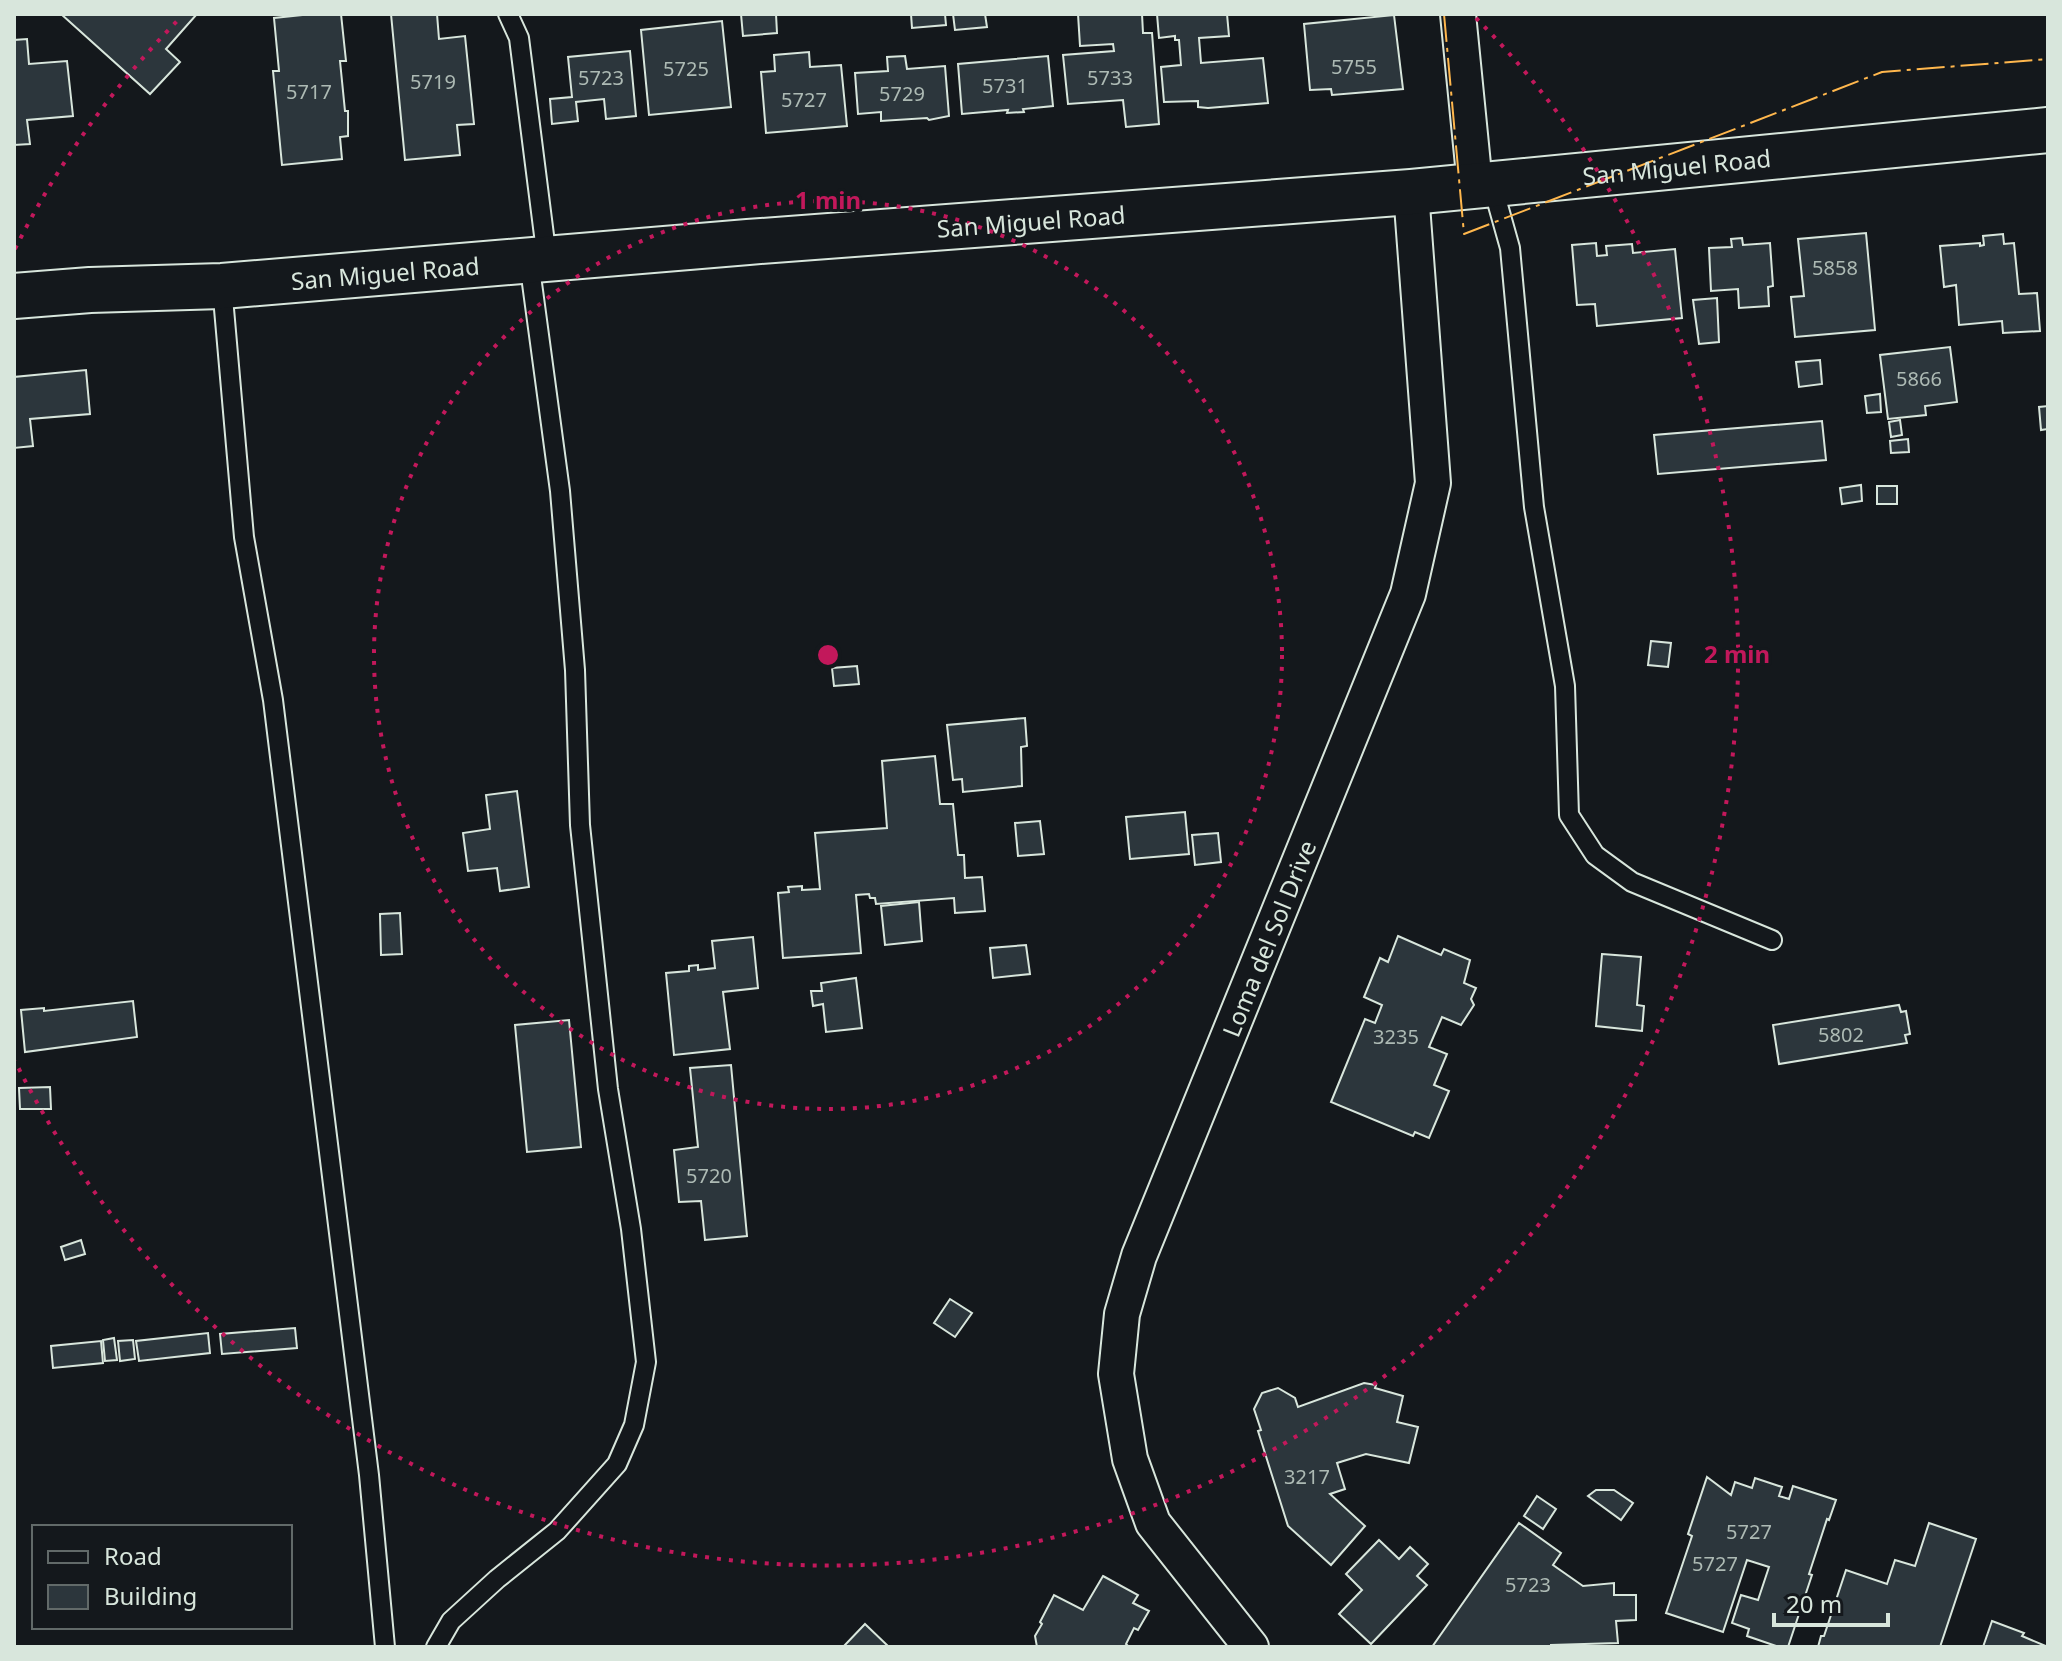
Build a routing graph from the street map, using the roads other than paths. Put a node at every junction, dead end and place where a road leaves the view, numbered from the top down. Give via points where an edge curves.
1 (508, 14) edge
2 (1458, 14) edge
3 (2048, 130) edge
4 (1484, 185) junction
5 (1411, 192) junction
6 (538, 260) junction
7 (222, 286) junction
8 (14, 296) edge
9 (1772, 940) dead end
10 (385, 1647) edge
11 (436, 1647) edge
12 (1251, 1647) edge

1 - 6 lane via 519,38
2 - 4 street
3 - 4 street, San Miguel Road
4 - 5 street, San Miguel Road
4 - 9 lane via 1510,248 1534,507 1565,686 1569,815 1595,855 1632,882
5 - 6 street, San Miguel Road
5 - 12 street, Loma del Sol Drive via 1433,483 1408,594 1139,1256 1122,1314 1116,1374 1130,1459 1153,1523
6 - 7 street, San Miguel Road
6 - 11 lane via 575,670 582,841 608,1089 646,1362 634,1425 617,1464 557,1531 451,1621
7 - 8 street, San Miguel Road
7 - 10 lane via 244,537 275,715 368,1460

